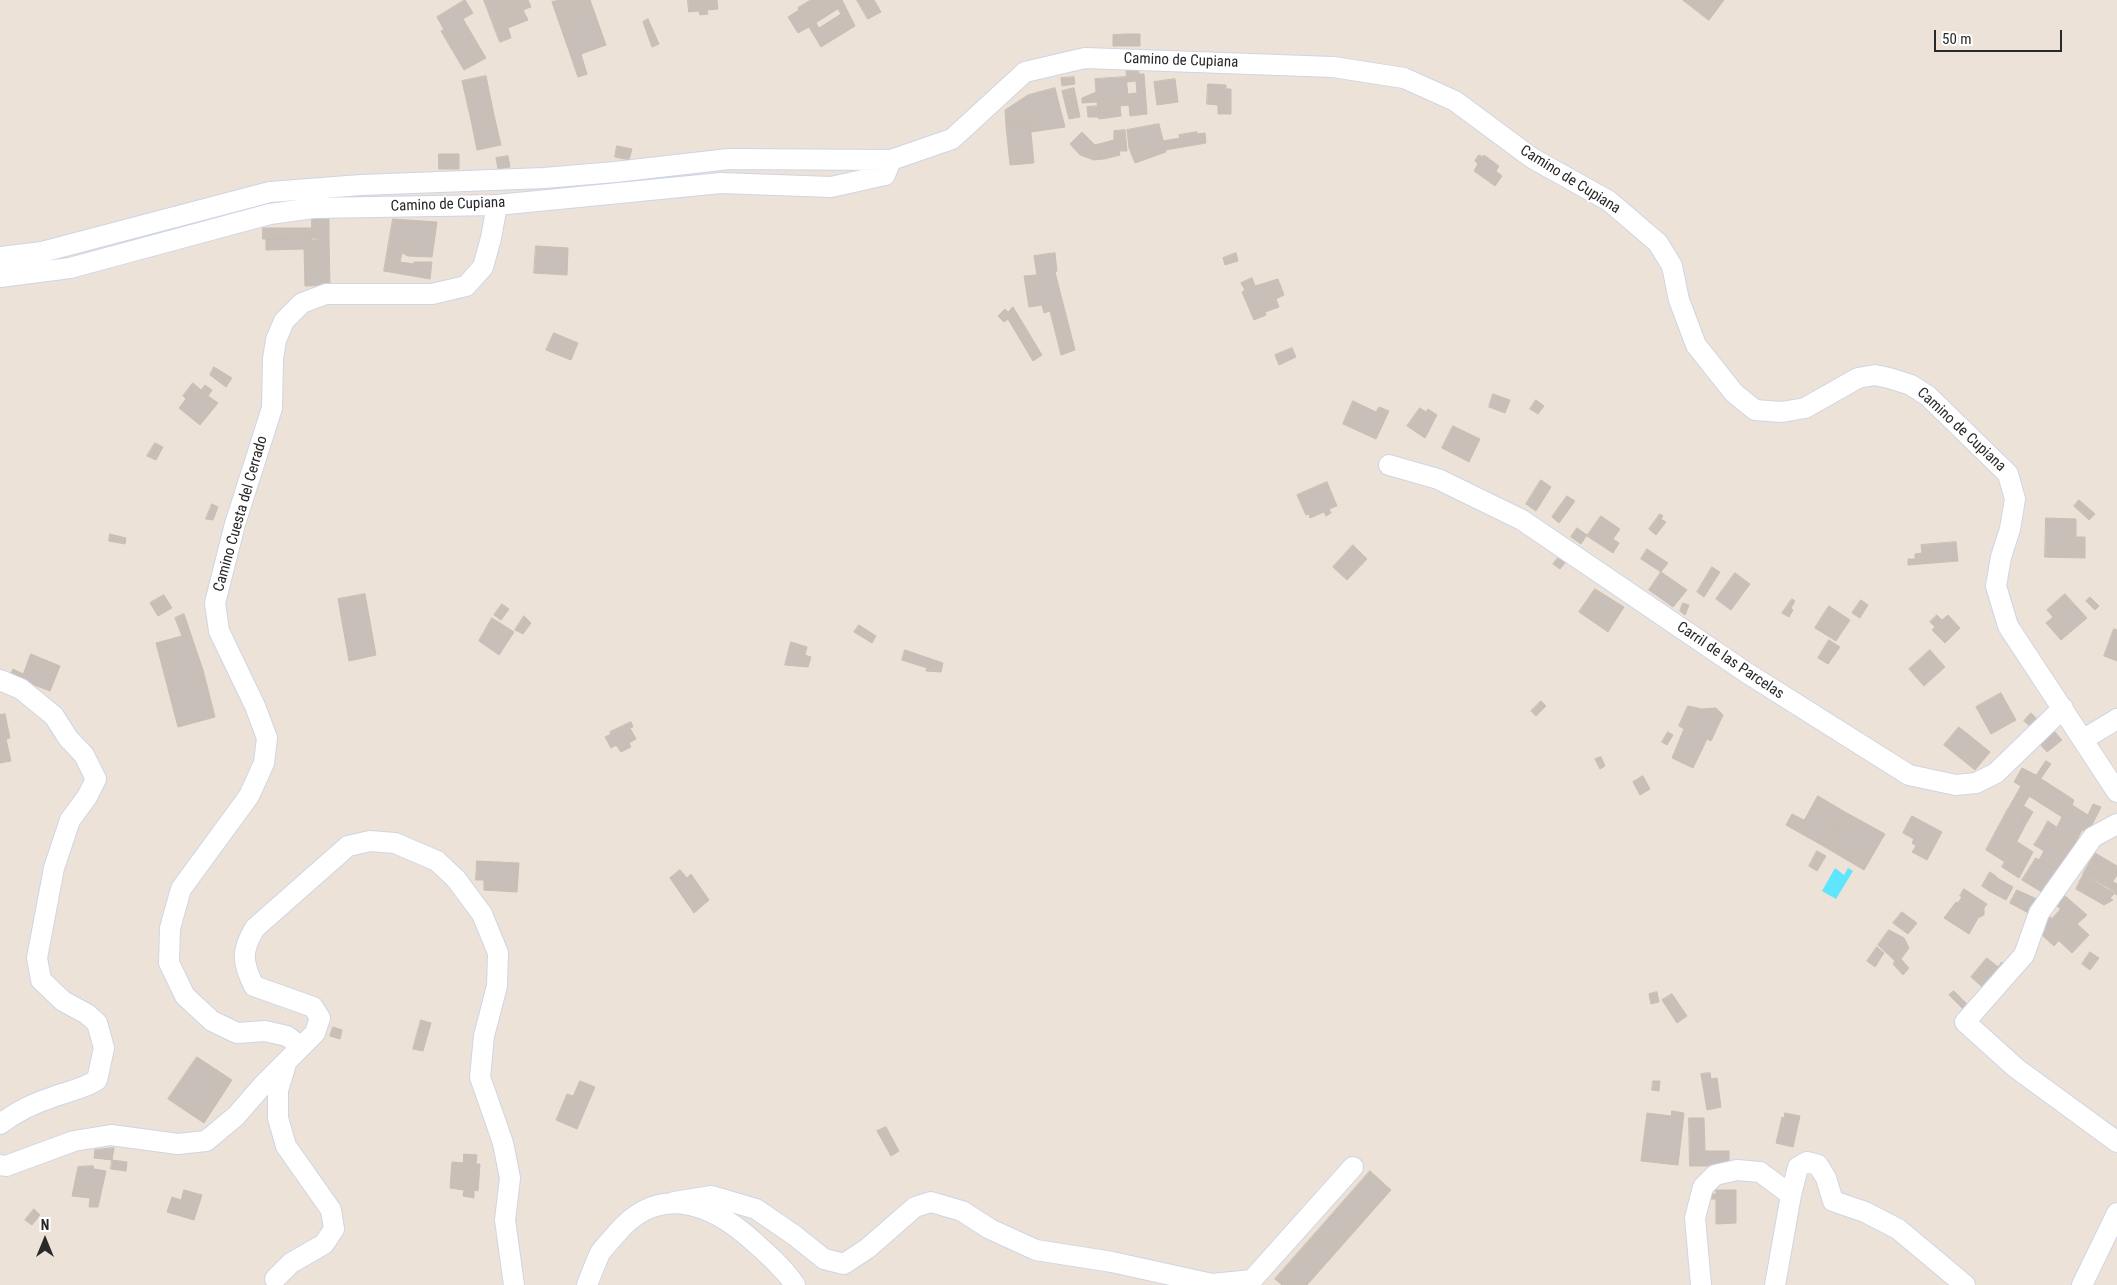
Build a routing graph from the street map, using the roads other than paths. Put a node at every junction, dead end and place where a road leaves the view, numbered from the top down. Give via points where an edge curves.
1 (891, 160) junction
2 (497, 205) junction
3 (0, 257) edge
4 (0, 277) edge
5 (1388, 465) dead end
6 (0, 680) edge
7 (2063, 708) junction
8 (2117, 719) edge
9 (2084, 739) junction
10 (2117, 792) edge
11 (2117, 824) edge
12 (301, 1047) junction
13 (286, 1062) junction
14 (0, 1124) edge
15 (2117, 1142) edge
16 (0, 1165) edge
17 (1353, 1167) dead end
18 (1790, 1195) junction
19 (674, 1202) junction
20 (2117, 1213) edge
21 (275, 1279) dead end
22 (514, 1285) edge
23 (587, 1285) edge
24 (795, 1285) edge
25 (1701, 1285) edge
26 (1775, 1285) edge
27 (1965, 1285) edge
28 (2082, 1285) edge

1 - 2 street, Camino de Cupiana via 885,176 831,187 721,183
1 - 3 street, Camino de Cupiana via 729,159 544,178 362,184 270,192 42,252
1 - 7 street, Camino de Cupiana via 952,139 1025,72 1084,58 1333,67 1404,78 1455,101 1532,158 1609,201 1658,243 1672,266 1679,300 1696,345 1734,393 1755,410 1782,412 1805,408 1858,378 1875,375 1889,378 1911,385 1928,396 2008,474 2014,499 1996,586 2008,626
2 - 4 street, Camino de Cupiana via 313,208 270,214 70,268
2 - 12 street, Camino Cuesta del Cerrado via 483,267 466,286 432,294 326,294 302,303 284,321 276,340 272,408 234,524 215,603 219,631 267,738 264,762 249,796 181,889 170,928 169,963 185,996 212,1021 237,1033 265,1031 287,1036
5 - 7 street, Carril de las Parcelas via 1438,479 1522,520 1747,673 1909,775 1956,785 1976,783 1996,773
6 - 14 street via 21,689 54,716 84,755 96,779 70,820 54,868 37,958 41,980 63,1001 97,1022 104,1048 97,1080 87,1087 54,1096 15,1113
7 - 9 street, Camino de Cupiana
8 - 9 street
9 - 10 street, Camino de Cupiana
11 - 15 street via 2093,837 2039,913 2024,955 1965,1022 2016,1068
12 - 13 street
12 - 22 street via 315,1033 320,1018 313,1007 254,986 246,969 245,945 255,928 348,846 370,841 395,843 437,861 456,879 482,914 498,953 497,986 484,1036 480,1077 503,1143 510,1178 505,1220
13 - 16 street via 236,1116 206,1141 178,1144 112,1135 74,1142 6,1166
13 - 21 street via 278,1090 278,1118 286,1146 331,1210 334,1229 324,1244 291,1263
17 - 19 street via 1252,1280 1212,1284 1112,1262 1036,1250 990,1229 962,1211 931,1202 914,1207 868,1248 844,1264 824,1259 756,1209 712,1196
18 - 25 street via 1760,1172 1736,1170 1715,1175 1704,1187 1695,1218
18 - 26 street
18 - 27 street via 1798,1167 1807,1162 1818,1165 1833,1201 1865,1212 1898,1229
19 - 23 street via 652,1205 628,1220 601,1252
19 - 24 street via 708,1209 735,1224
20 - 28 street

